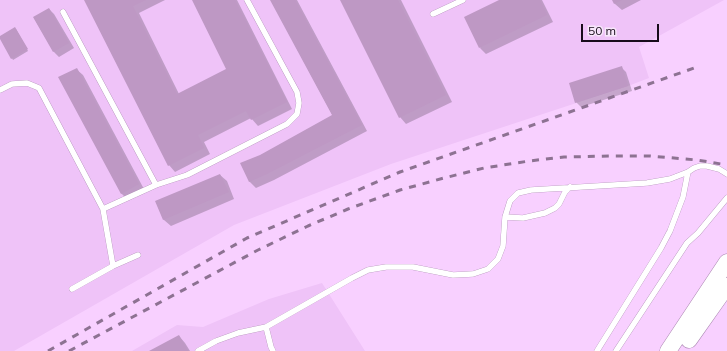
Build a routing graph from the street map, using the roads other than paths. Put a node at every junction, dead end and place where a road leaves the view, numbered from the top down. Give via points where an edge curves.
1 (247, 0) edge
2 (464, 0) edge
3 (63, 12) dead end
4 (433, 14) dead end
5 (0, 90) edge
6 (688, 172) junction
7 (727, 174) edge
8 (156, 185) junction
9 (570, 187) junction
10 (727, 198) edge
11 (103, 209) junction
12 (505, 217) junction
13 (138, 255) dead end
14 (727, 262) edge
15 (113, 266) junction
16 (727, 286) edge
17 (72, 289) dead end
18 (266, 327) junction
19 (198, 351) edge
20 (273, 351) edge
21 (597, 351) edge
22 (616, 351) edge
23 (668, 351) edge
24 (681, 351) edge

1 - 8 lane via 297,92 297,114 287,124 187,175
2 - 4 lane
3 - 8 lane
5 - 11 lane via 12,84 27,83 38,88
6 - 7 lane via 700,166 707,166
6 - 9 lane via 670,179 647,183
6 - 21 lane via 683,197 670,232
8 - 11 lane
9 - 12 lane via 559,204 545,213 516,219
9 - 12 lane via 518,193 510,201
10 - 22 lane via 687,243
11 - 15 lane
12 - 18 lane via 503,246 498,259 488,269 473,274 453,275 413,267 368,270
13 - 15 lane
14 - 23 main road
15 - 17 lane
16 - 24 main road
18 - 19 lane via 231,335
18 - 20 lane

